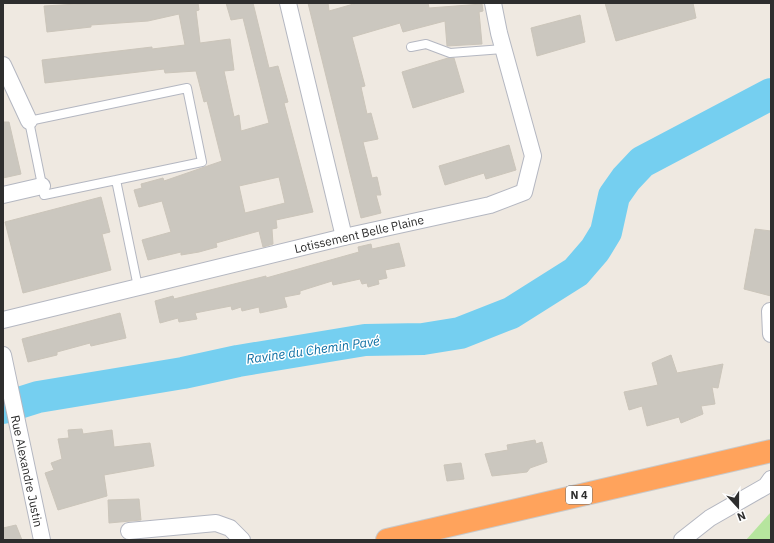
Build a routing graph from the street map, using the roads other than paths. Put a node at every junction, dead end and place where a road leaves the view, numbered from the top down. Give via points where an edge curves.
1 (288, 3) edge
2 (493, 3) edge
3 (411, 47) dead end
4 (503, 49) junction
5 (3, 64) edge
6 (29, 121) junction
7 (116, 180) junction
8 (42, 186) junction
9 (3, 195) edge
10 (344, 237) junction
11 (138, 287) junction
12 (770, 311) dead end
13 (3, 320) edge
14 (771, 334) edge
15 (3, 355) edge
16 (771, 451) edge
17 (771, 459) edge
18 (771, 479) edge
19 (129, 531) dead end
20 (42, 540) edge
21 (242, 540) edge
22 (387, 540) edge
23 (426, 540) edge
24 (682, 540) edge

1 - 10 street
2 - 4 street, Lotissement Belle Plaine
3 - 4 lane via 426,44 450,53
4 - 10 street, Lotissement Belle Plaine via 533,156 524,192 490,205
5 - 6 street
6 - 7 lane via 187,88 202,162
6 - 8 lane
7 - 8 lane via 44,194
7 - 11 lane
8 - 9 street
10 - 11 street, Lotissement Belle Plaine
11 - 13 street, Lotissement Belle Plaine
12 - 14 street
15 - 20 street, Rue Alexandre Justin
16 - 22 highway, N 4
17 - 23 highway, N 4
18 - 24 street via 766,486 710,518
19 - 21 street via 216,523 230,528

